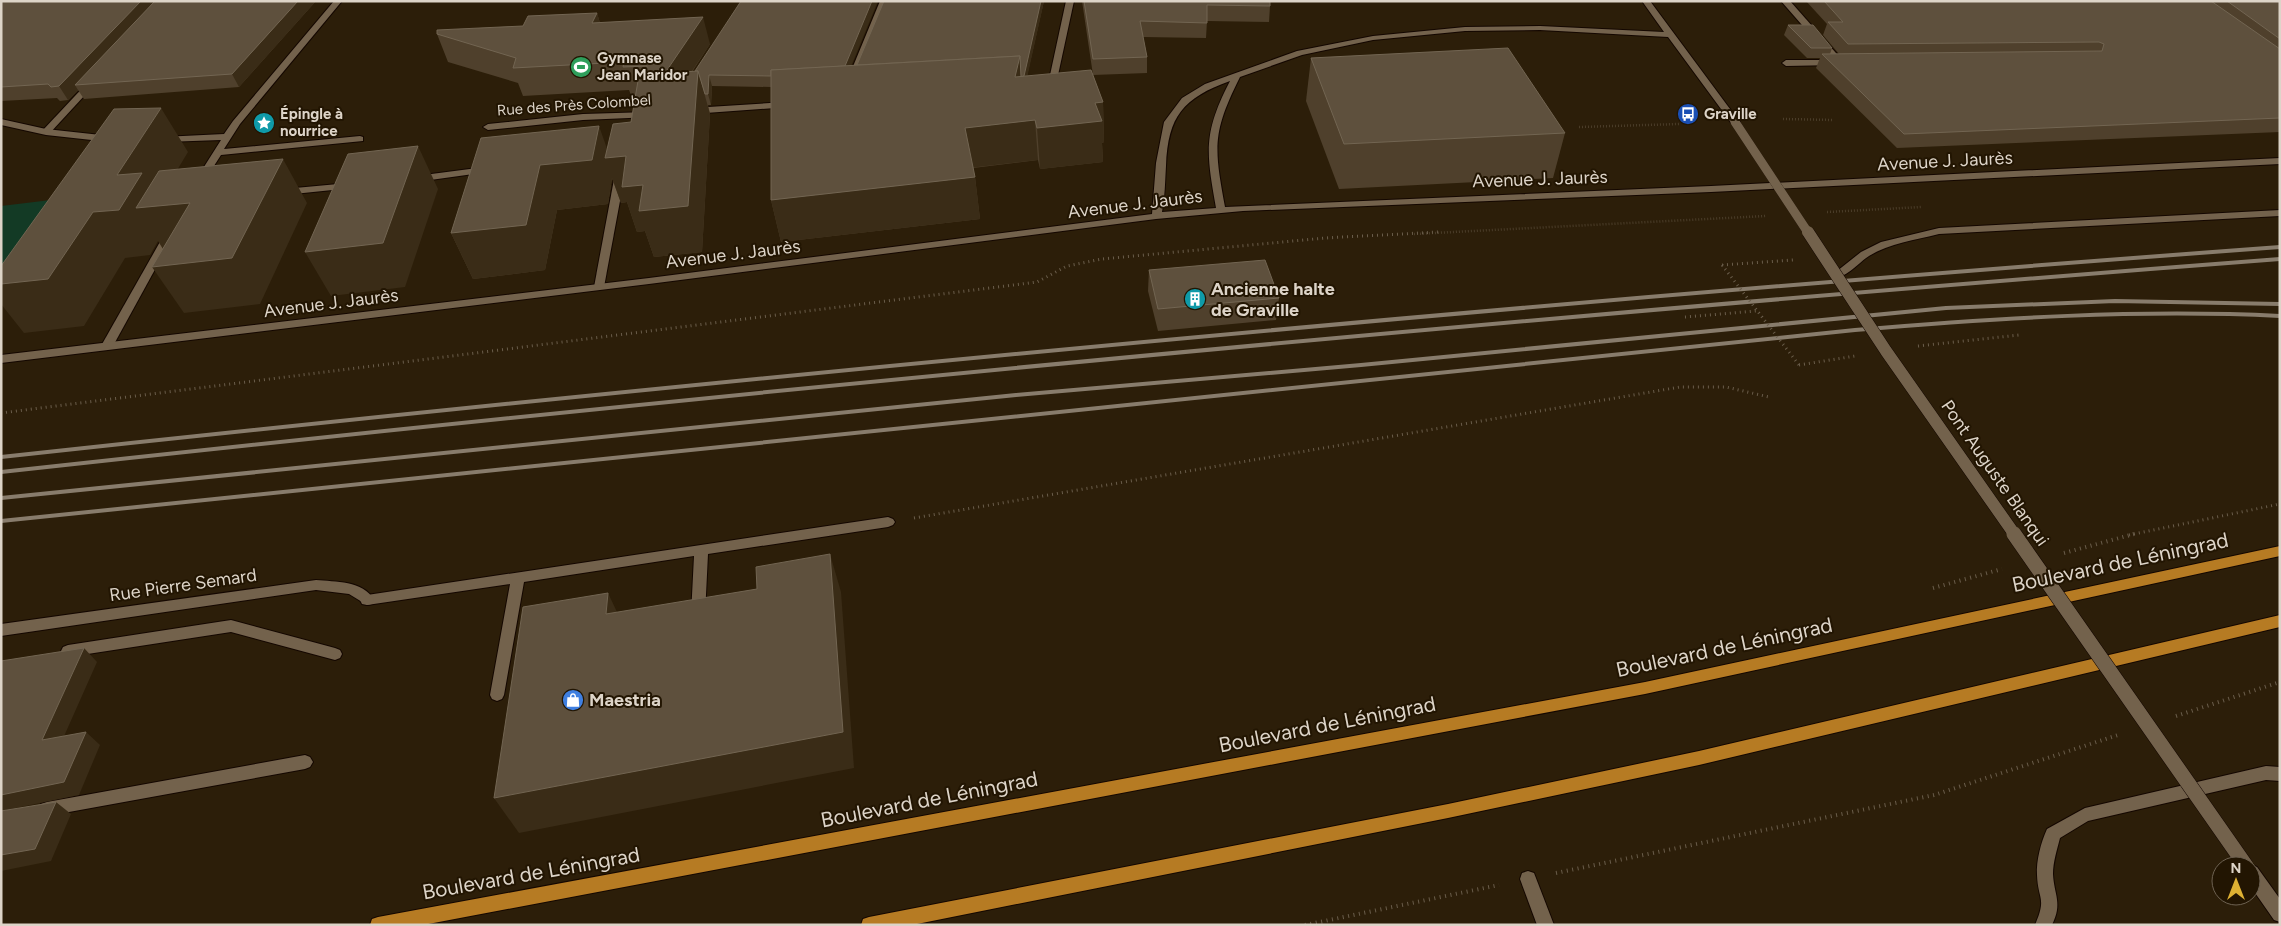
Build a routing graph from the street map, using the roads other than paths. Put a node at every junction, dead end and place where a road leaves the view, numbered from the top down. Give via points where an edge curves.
1 (338, 1) edge
2 (884, 1) edge
3 (1070, 1) edge
4 (1646, 1) edge
5 (1785, 1) edge
6 (1668, 35) junction
7 (1840, 62) junction
8 (1849, 62) edge
9 (1786, 63) dead end
10 (100, 74) edge
11 (1236, 77) junction
12 (1040, 90) edge
13 (846, 92) edge
14 (792, 105) edge
15 (680, 112) edge
16 (1, 122) edge
17 (634, 125) edge
18 (488, 127) dead end
19 (46, 132) junction
20 (227, 137) junction
21 (156, 139) edge
22 (120, 140) edge
23 (360, 140) dead end
24 (217, 153) junction
25 (2280, 161) edge
26 (622, 164) edge
27 (497, 169) edge
28 (401, 180) edge
29 (363, 184) edge
30 (277, 193) edge
31 (192, 194) edge
32 (1220, 210) junction
33 (2280, 213) edge
34 (1156, 216) junction
35 (178, 219) edge
36 (1837, 275) junction
37 (599, 287) junction
38 (107, 346) junction
39 (1, 359) edge
40 (888, 522) road end
41 (702, 550) junction
42 (2280, 551) edge
43 (518, 578) junction
44 (698, 620) edge
45 (2280, 621) edge
46 (1, 630) edge
47 (59, 653) edge
48 (335, 654) dead end
49 (497, 695) dead end
50 (305, 762) dead end
51 (2280, 774) edge
52 (31, 812) edge
53 (2239, 856) edge
54 (1528, 879) road end
55 (2261, 888) edge
56 (2280, 914) edge
57 (378, 925) edge
58 (869, 925) edge
59 (1546, 925) edge
60 (2043, 925) edge

1 - 20 street
2 - 13 street
3 - 12 street via 1050,90
4 - 6 street, Pont Auguste Blanqui
5 - 7 street
6 - 11 street via 1540,28 1465,29 1373,38 1300,53
6 - 36 street, Pont Auguste Blanqui, bridge via 1708,83
7 - 8 street
7 - 9 street
10 - 19 street
11 - 32 street via 1212,135 1212,159
11 - 34 street via 1208,86 1185,100 1169,122
14 - 15 street
16 - 19 street
17 - 18 street, Rue des Près Colombel via 651,115 583,117
19 - 22 street
20 - 21 street
20 - 24 street
23 - 24 street
24 - 31 street
25 - 32 street, Avenue J. Jaurès
26 - 37 street
27 - 28 street
29 - 30 street
32 - 34 street, Avenue J. Jaurès
33 - 36 street via 1939,230 1885,244
34 - 37 street, Avenue J. Jaurès
35 - 38 street
36 - 53 street, Pont Auguste Blanqui, bridge via 1886,351
37 - 38 street, Avenue J. Jaurès
38 - 39 street, Avenue J. Jaurès
40 - 41 street
41 - 43 street
41 - 44 street
42 - 57 main road, Boulevard de Léningrad via 1645,688
43 - 46 street, Rue Pierre Semard via 367,600 352,589 316,585
43 - 49 street
45 - 58 main road via 1699,758
47 - 48 street via 231,626
50 - 52 street
51 - 60 street via 2266,773 2085,815 2053,834 2045,870 2052,901
54 - 59 street
55 - 56 street

